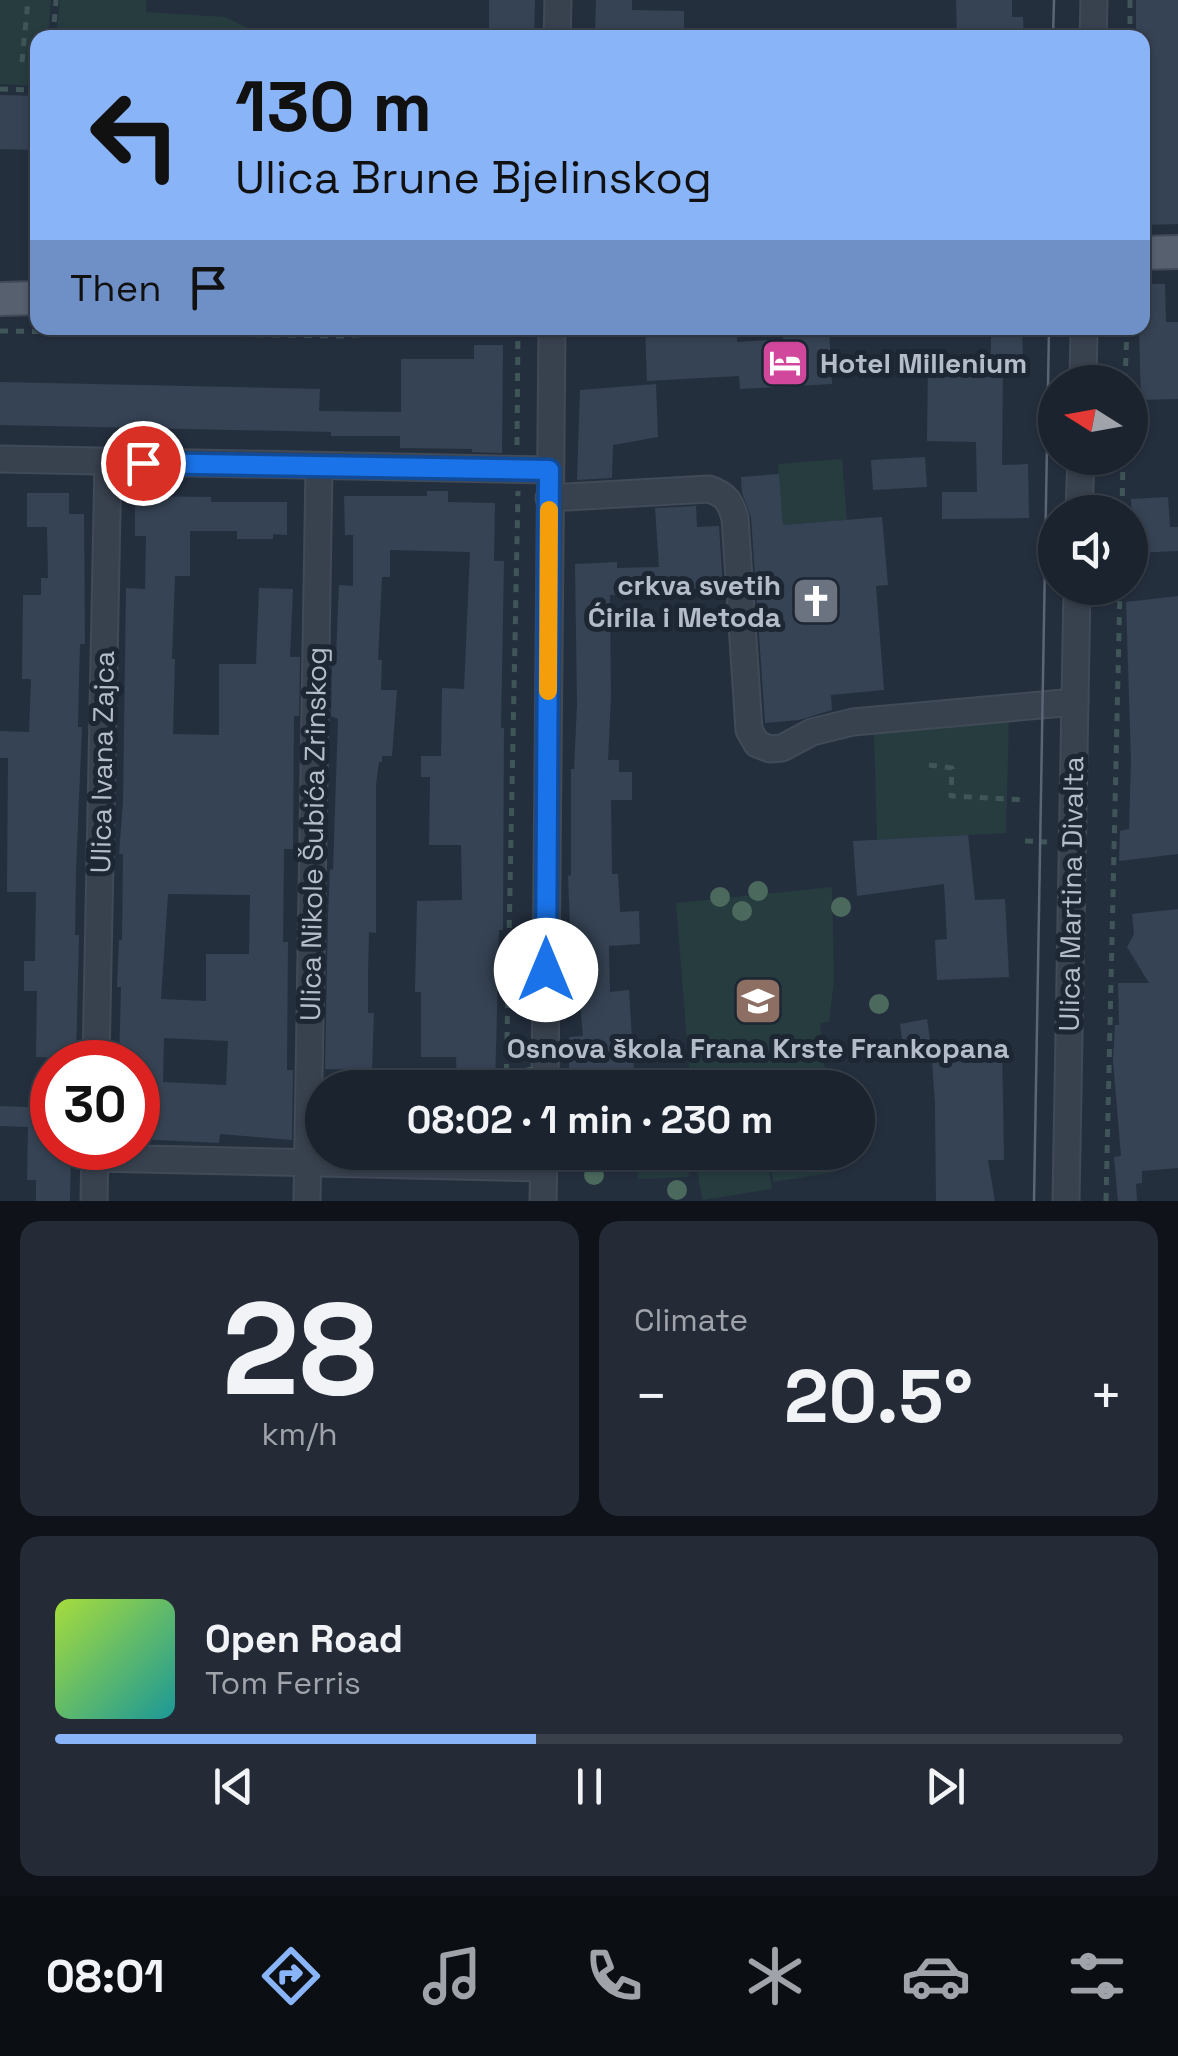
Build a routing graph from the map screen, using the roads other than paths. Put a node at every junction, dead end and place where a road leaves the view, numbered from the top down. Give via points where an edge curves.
1 (558, 0) edge
2 (1094, 0) edge
3 (557, 30) edge
4 (1093, 30) edge
5 (1178, 252) edge
6 (1150, 253) edge
7 (0, 298) edge
8 (30, 298) edge
9 (552, 335) edge
10 (1084, 335) edge
11 (1083, 365) edge
12 (0, 458) edge
13 (108, 462) junction
14 (318, 467) junction
15 (549, 470) junction
16 (549, 498) junction
17 (1077, 605) edge
18 (1075, 702) junction
19 (96, 1040) edge
20 (309, 1070) edge
21 (544, 1070) edge
22 (160, 1156) edge
23 (305, 1163) edge
24 (95, 1170) edge
25 (308, 1170) edge
26 (544, 1170) edge
27 (94, 1201) edge
28 (307, 1201) edge
29 (543, 1201) edge
30 (1066, 1201) edge

1 - 3 street
2 - 4 street
5 - 6 main road
7 - 8 main road
9 - 15 street
10 - 11 street
12 - 13 street
13 - 14 street
13 - 19 street, Ulica Ivana Zajca
14 - 15 street
14 - 20 street, Ulica Nikole Šubića Zrinskog
15 - 16 street
16 - 18 street via 709,490 730,502 749,730 757,744 782,748 853,722
16 - 21 street
17 - 18 street, Ulica Martina Divalta
18 - 30 street, Ulica Martina Divalta
22 - 23 street
24 - 27 street
25 - 28 street, Ulica Nikole Šubića Zrinskog
26 - 29 street

